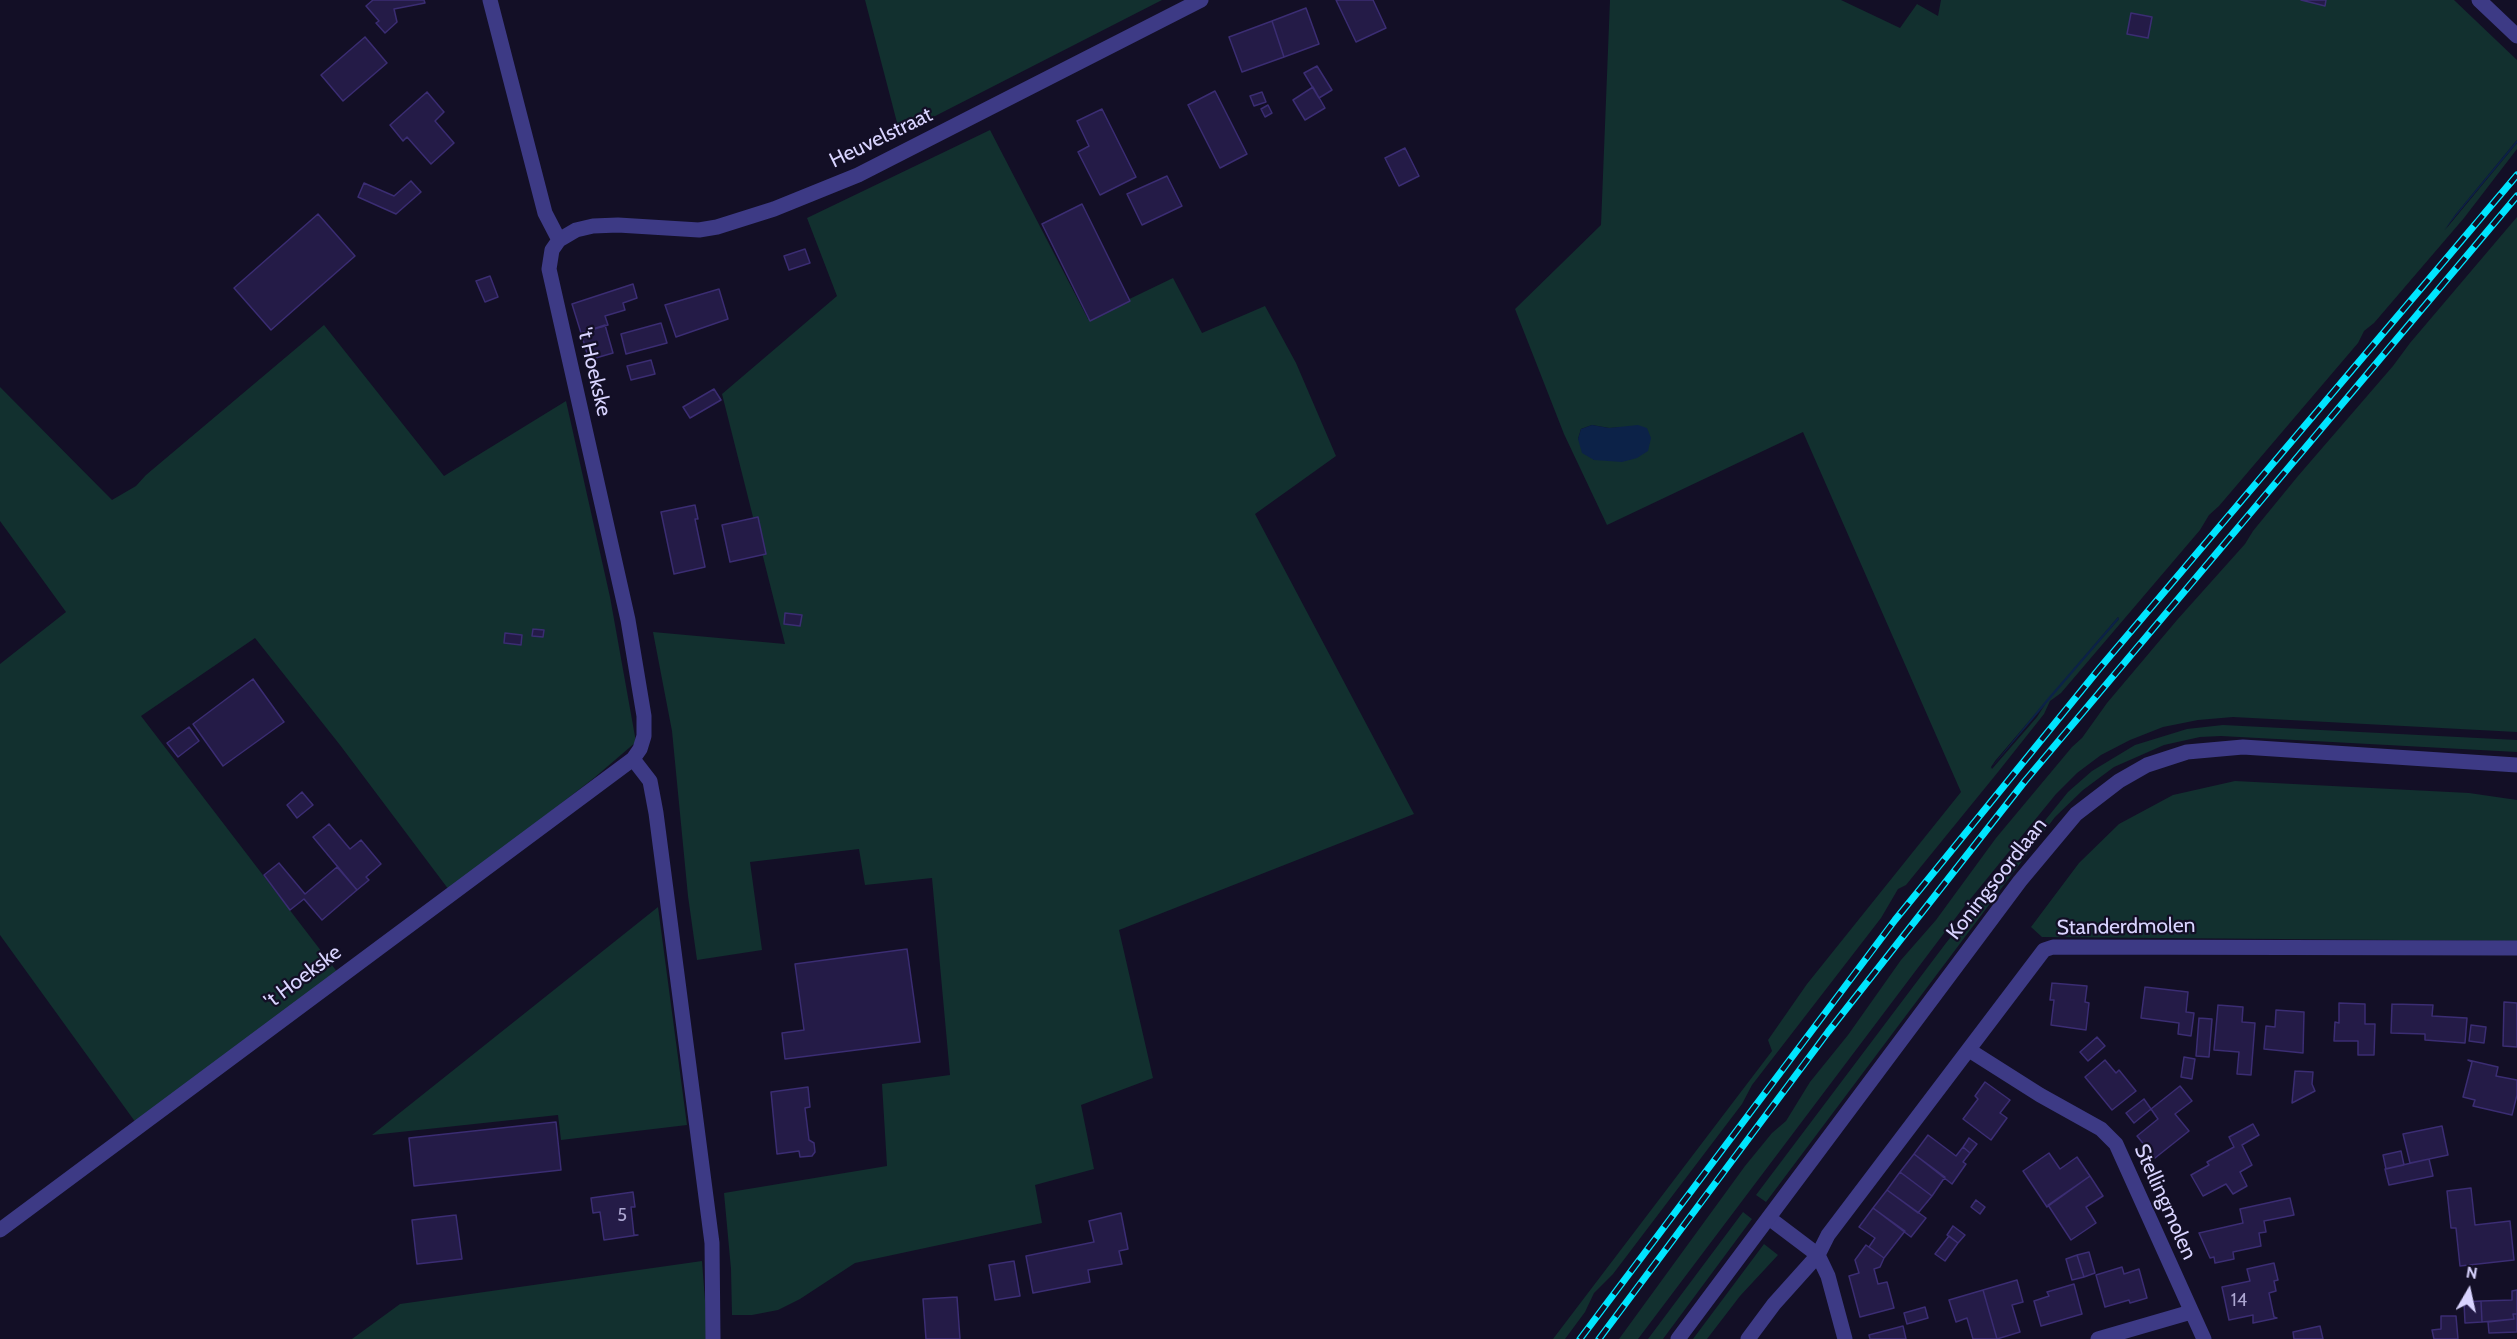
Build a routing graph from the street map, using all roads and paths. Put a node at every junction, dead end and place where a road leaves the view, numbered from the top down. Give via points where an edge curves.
1 (490, 0) edge
2 (1201, 0) edge
3 (2479, 0) edge
4 (2517, 36) edge
5 (559, 240) junction
6 (633, 759) junction
7 (2517, 765) edge
8 (2517, 948) edge
9 (1969, 1050) junction
10 (1769, 1218) junction
11 (0, 1230) edge
12 (1818, 1255) junction
13 (2192, 1312) junction
14 (713, 1339) edge
15 (1678, 1339) edge
16 (1748, 1339) edge
17 (1845, 1339) edge
18 (2098, 1339) edge
19 (2204, 1339) edge

1 - 5 street via 545,213
2 - 5 street, Heuvelstraat via 858,175 774,209 699,230 601,226 576,230
3 - 4 street
5 - 6 street, 't Hoekske via 550,258 550,280 618,574 644,716 644,736
6 - 11 street, 't Hoekske
6 - 14 street via 650,782 657,825 712,1243
7 - 10 street, Koningsoordlaan via 2243,747 2187,752 2147,765 2119,781 2076,814 2020,880
8 - 9 street, Standerdmolen via 2053,946 2044,950
9 - 12 street, Standerdmolen via 1828,1235
9 - 13 street, Stellingmolen via 2101,1129 2116,1144
10 - 12 street
10 - 15 street, Koningsoordlaan
12 - 16 street, Standerdmolen
12 - 17 street via 1828,1276
13 - 18 street
13 - 19 street, Stellingmolen

